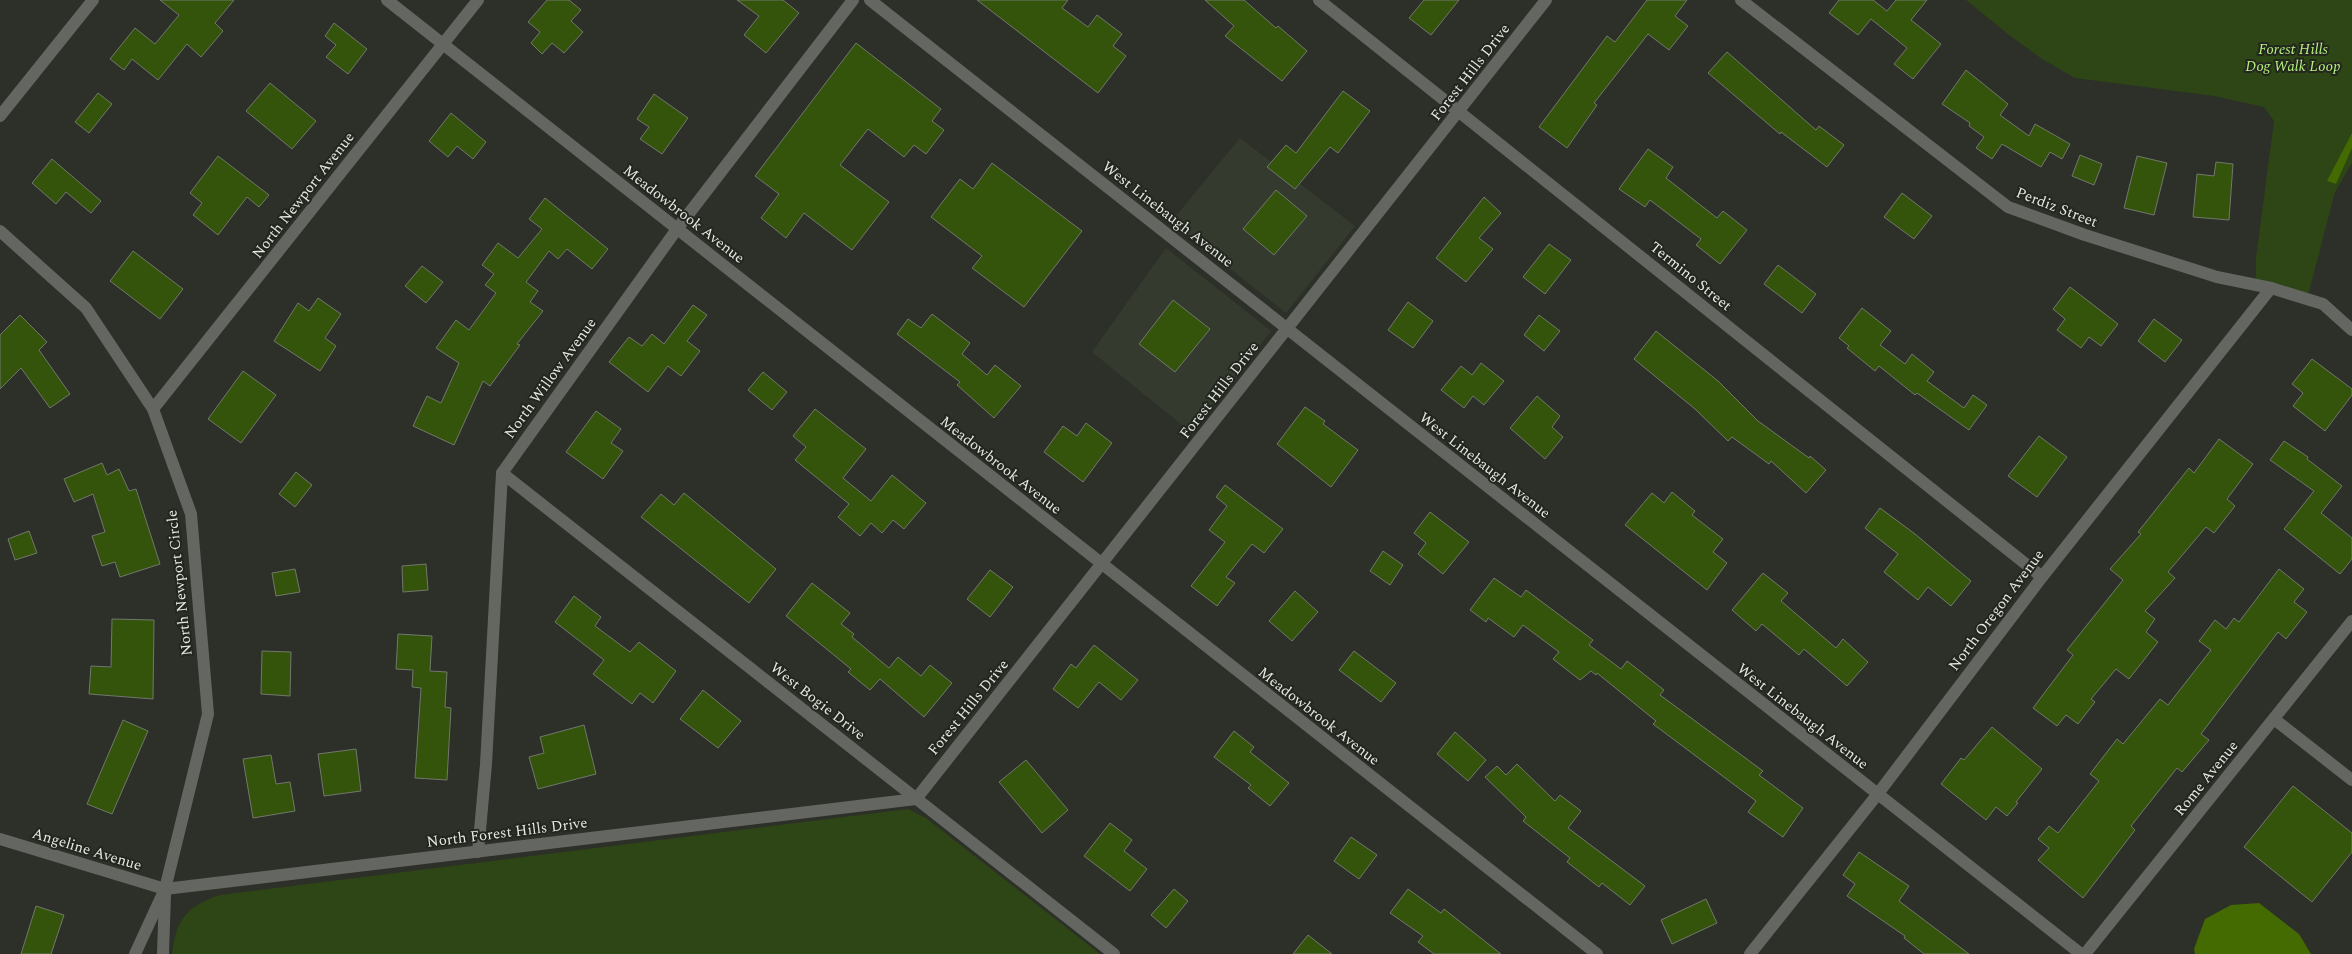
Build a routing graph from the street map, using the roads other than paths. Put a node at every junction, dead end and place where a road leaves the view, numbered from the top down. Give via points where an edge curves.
1 (93, 0) edge
2 (386, 0) edge
3 (478, 0) edge
4 (853, 0) edge
5 (870, 0) edge
6 (1319, 0) edge
7 (1546, 0) edge
8 (1742, 0) edge
9 (442, 44) junction
10 (1460, 112) junction
11 (0, 116) edge
12 (677, 229) junction
13 (0, 231) edge
14 (2271, 288) junction
15 (1287, 329) junction
16 (2352, 330) edge
17 (153, 409) junction
18 (502, 473) junction
19 (1102, 566) junction
20 (2042, 577) junction
21 (2352, 621) edge
22 (2274, 719) junction
23 (2352, 780) edge
24 (1877, 794) junction
25 (916, 798) junction
26 (0, 839) edge
27 (478, 852) junction
28 (165, 889) junction
29 (134, 954) edge
30 (163, 954) edge
31 (1114, 954) edge
32 (1597, 954) edge
33 (1750, 954) edge
34 (2083, 954) edge

1 - 11 street
2 - 9 street, Meadowbrook Avenue
3 - 9 street, North Newport Avenue
4 - 12 street, North Willow Avenue
5 - 15 street, West Linebaugh Avenue
6 - 10 street, Termino Street
7 - 10 street, Forest Hills Drive
8 - 14 street, Perdiz Street via 2008,207 2207,274
9 - 12 street, Meadowbrook Avenue
9 - 17 street, North Newport Avenue
10 - 15 street, Forest Hills Drive
10 - 20 street, Termino Street
12 - 18 street, North Willow Avenue
12 - 19 street, Meadowbrook Avenue
13 - 17 street, North Newport Circle via 86,308
14 - 16 street, Perdiz Street via 2323,304
14 - 20 street, North Oregon Avenue
15 - 19 street, Forest Hills Drive
15 - 24 street, West Linebaugh Avenue
17 - 28 street, North Newport Circle via 191,514 208,714
18 - 25 street, West Bogie Drive
18 - 27 street
19 - 25 street, Forest Hills Drive
19 - 32 street, Meadowbrook Avenue
20 - 24 street, North Oregon Avenue
21 - 22 street, Rome Avenue
22 - 23 street
22 - 34 street, Rome Avenue
24 - 33 street, North Oregon Avenue
24 - 34 street, West Linebaugh Avenue
25 - 27 street, North Forest Hills Drive
25 - 31 street, West Bogie Drive
26 - 28 street, Angeline Avenue
27 - 28 street, North Forest Hills Drive
28 - 29 street, North Newport Circle
28 - 30 street

